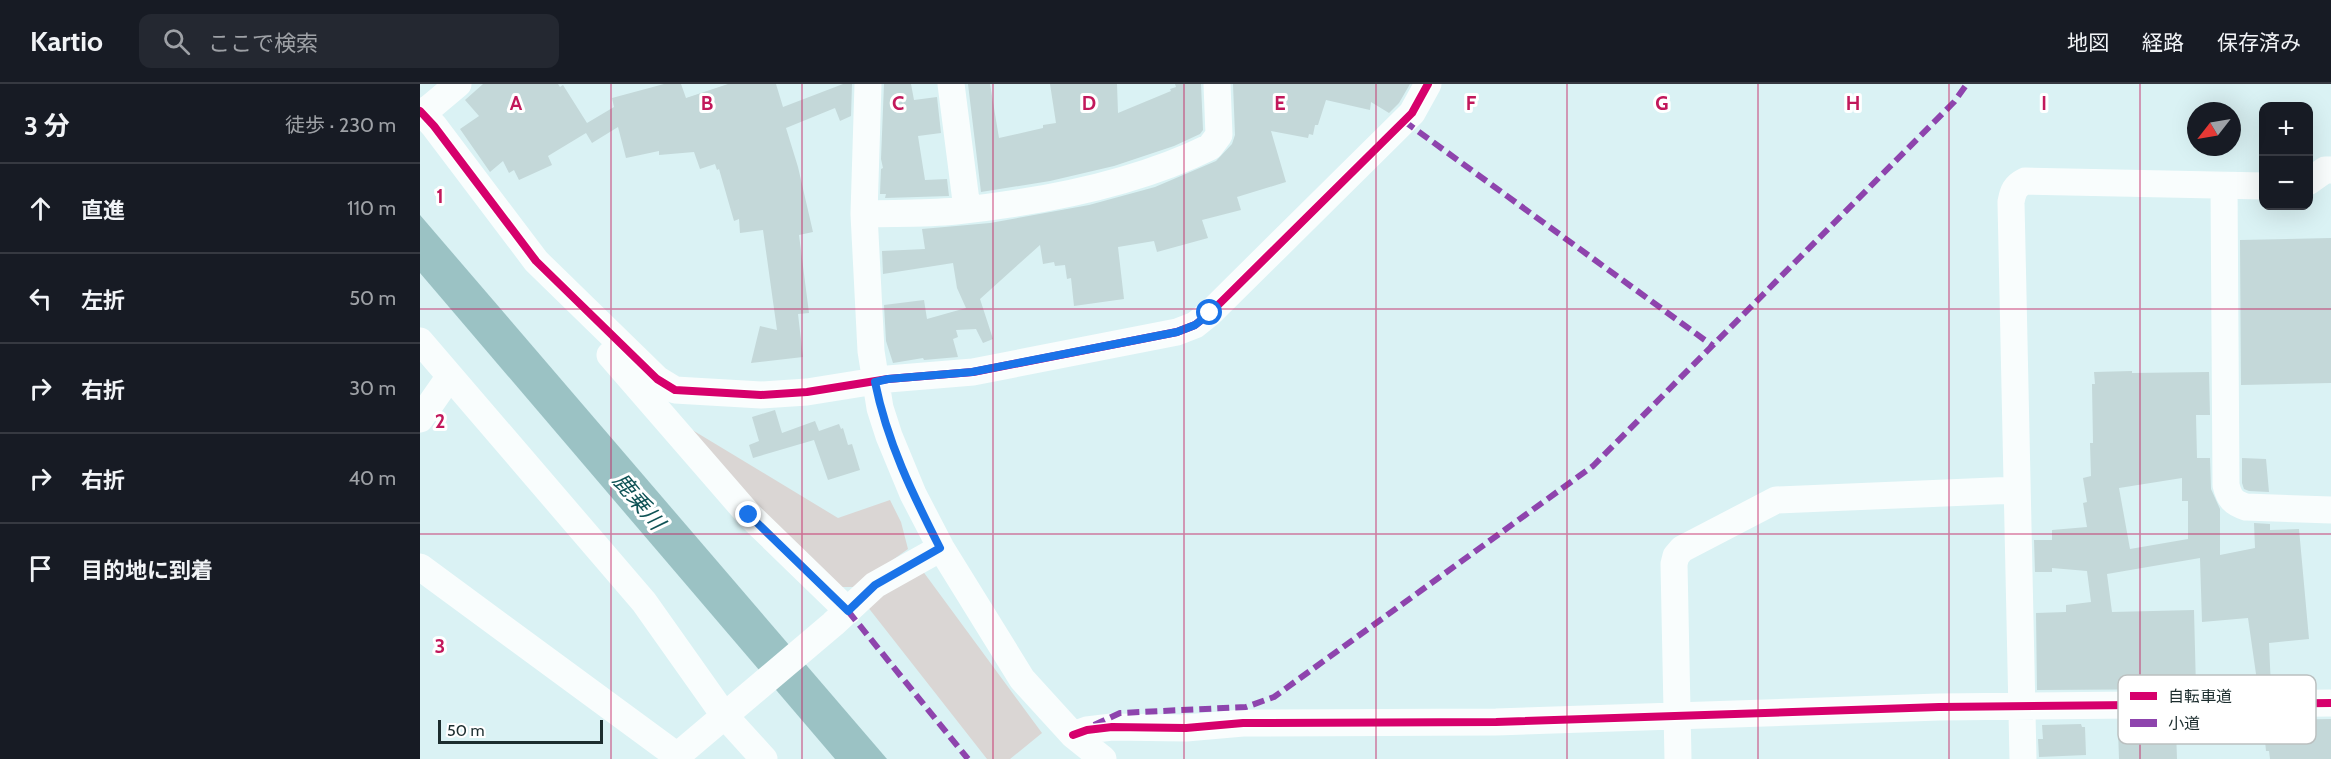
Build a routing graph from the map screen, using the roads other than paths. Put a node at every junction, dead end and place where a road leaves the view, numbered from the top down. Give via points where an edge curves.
1 (458, 84) edge
2 (868, 84) edge
3 (951, 84) edge
4 (1217, 84) edge
5 (1428, 84) edge
6 (421, 114) edge
7 (2331, 170) edge
8 (2313, 178) edge
9 (2224, 186) junction
10 (2259, 186) edge
11 (967, 209) junction
12 (864, 214) junction
13 (549, 276) junction
14 (420, 341) edge
15 (450, 376) junction
16 (875, 382) junction
17 (420, 419) edge
18 (2017, 490) junction
19 (2331, 510) edge
20 (940, 548) junction
21 (420, 567) edge
22 (840, 617) junction
23 (2316, 703) edge
24 (2331, 703) edge
25 (2118, 705) edge
26 (2022, 706) junction
27 (731, 710) junction
28 (1677, 714) junction
29 (1073, 735) junction
30 (678, 757) edge
31 (764, 759) edge
32 (1103, 759) edge
33 (1678, 759) edge
34 (2023, 759) edge

1 - 6 street
2 - 12 street
3 - 11 street
4 - 11 street via 1219,135 1210,147 1162,168 1092,187
5 - 16 street via 1412,113 1195,325 1177,332 972,372
6 - 13 street
7 - 8 street
9 - 10 street
9 - 18 street via 2025,181 2018,184 2013,192 2011,214
9 - 19 street via 2228,495 2236,504 2246,507
11 - 12 street
12 - 16 street
13 - 16 street via 657,379 675,390 761,395
13 - 22 street via 591,333
14 - 15 street
15 - 17 street
15 - 27 street
16 - 20 street via 900,466
18 - 26 street
18 - 28 street via 1776,500 1682,549 1674,564
20 - 22 street via 875,585
20 - 29 street via 1022,679
21 - 30 street
22 - 27 street
23 - 24 street
25 - 26 street
26 - 28 street
26 - 34 street
27 - 30 street
27 - 31 street
28 - 29 street via 1496,722 1243,723 1112,728
28 - 33 street
29 - 32 street

